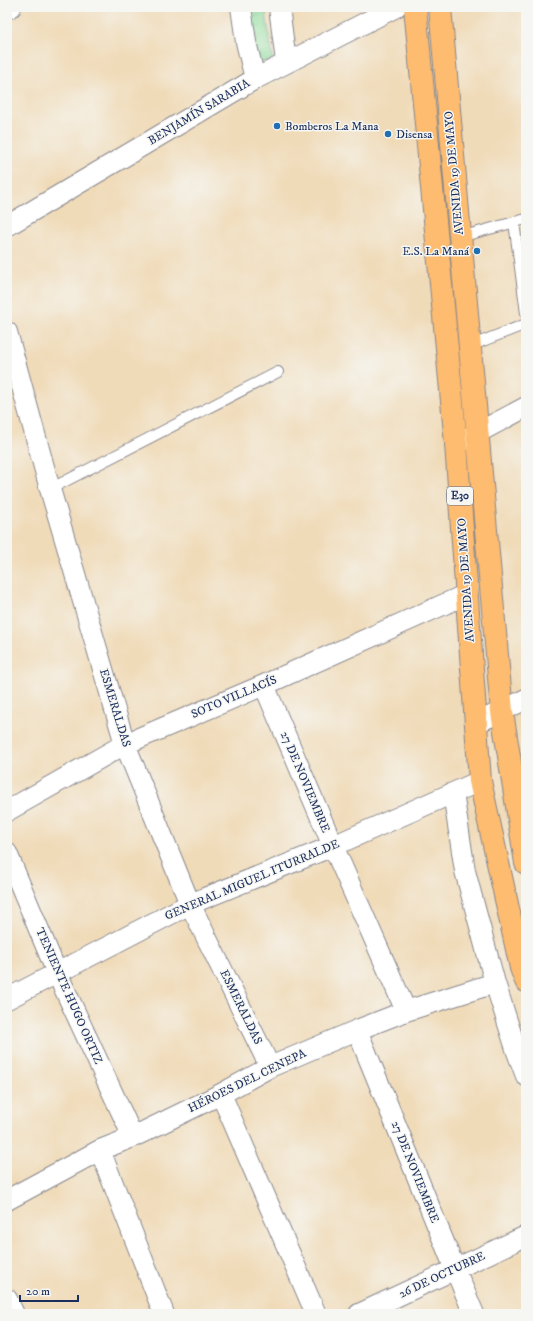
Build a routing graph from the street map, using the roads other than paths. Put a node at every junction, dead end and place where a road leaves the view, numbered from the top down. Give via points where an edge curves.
1 (11, 7) edge
2 (240, 7) edge
3 (279, 7) edge
4 (396, 7) edge
5 (414, 7) edge
6 (440, 7) edge
7 (7, 9) edge
8 (286, 62) junction
9 (255, 79) junction
10 (526, 219) edge
11 (514, 222) junction
12 (7, 226) edge
13 (460, 236) junction
14 (526, 313) edge
15 (526, 324) edge
16 (7, 332) edge
17 (470, 346) junction
18 (278, 372) dead end
19 (526, 407) edge
20 (477, 434) junction
21 (456, 444) junction
22 (50, 489) junction
23 (467, 594) junction
24 (264, 684) junction
25 (526, 699) edge
26 (502, 712) junction
27 (477, 723) junction
28 (125, 744) junction
29 (480, 781) junction
30 (453, 793) junction
31 (7, 811) edge
32 (333, 846) junction
33 (7, 853) edge
34 (526, 863) edge
35 (190, 904) junction
36 (524, 971) edge
37 (57, 973) junction
38 (495, 982) junction
39 (7, 999) edge
40 (406, 1011) junction
41 (357, 1030) junction
42 (270, 1067) junction
43 (526, 1076) edge
44 (221, 1094) junction
45 (133, 1137) junction
46 (100, 1150) junction
47 (7, 1200) edge
48 (526, 1236) edge
49 (454, 1269) junction
50 (7, 1299) edge
51 (14, 1314) edge
52 (164, 1314) edge
53 (316, 1314) edge
54 (359, 1314) edge
55 (474, 1314) edge

1 - 7 street
2 - 9 street
3 - 8 street
4 - 8 street, BENJAMÍN SARABIA
5 - 21 highway, AVENIDA 19 DE MAYO / E30
6 - 13 highway, AVENIDA 19 DE MAYO / E30
8 - 9 street, BENJAMÍN SARABIA
9 - 12 street, BENJAMÍN SARABIA
10 - 11 lane
11 - 13 lane
11 - 14 lane
13 - 17 highway, AVENIDA 19 DE MAYO / E30
15 - 17 lane
16 - 22 street, ESMERALDAS
17 - 20 highway, AVENIDA 19 DE MAYO / E30
18 - 22 lane
19 - 20 street
20 - 21 street
20 - 26 highway, AVENIDA 19 DE MAYO / E30
21 - 23 highway, AVENIDA 19 DE MAYO / E30
22 - 28 street, ESMERALDAS
23 - 24 street, SOTO VILLACÍS
23 - 27 highway, AVENIDA 19 DE MAYO / E30
24 - 28 street, SOTO VILLACÍS
24 - 32 street, 27 DE NOVIEMBRE
25 - 26 street
26 - 27 street
26 - 34 highway, AVENIDA 19 DE MAYO / E30
27 - 29 highway, AVENIDA 19 DE MAYO / E30
28 - 31 street, SOTO VILLACÍS
28 - 35 street, ESMERALDAS
29 - 30 street, GENERAL MIGUEL ITURRALDE
29 - 36 highway, AVENIDA 19 DE MAYO / E30
30 - 32 street, GENERAL MIGUEL ITURRALDE
30 - 38 street via 465,871
32 - 35 street, GENERAL MIGUEL ITURRALDE
32 - 40 street, 27 DE NOVIEMBRE
33 - 37 street, TENIENTE HUGO ORTIZ
35 - 37 street, GENERAL MIGUEL ITURRALDE
35 - 42 street, ESMERALDAS
37 - 39 street, GENERAL MIGUEL ITURRALDE
37 - 45 street, TENIENTE HUGO ORTIZ
38 - 40 street, HÉROES DEL CENEPA
38 - 43 street
40 - 41 street, HÉROES DEL CENEPA
41 - 42 street, HÉROES DEL CENEPA
41 - 49 street, 27 DE NOVIEMBRE
42 - 44 street, HÉROES DEL CENEPA
44 - 45 street, HÉROES DEL CENEPA
44 - 53 street
45 - 46 street, HÉROES DEL CENEPA
46 - 47 street, HÉROES DEL CENEPA
46 - 52 street
48 - 49 street, 26 DE OCTUBRE
49 - 54 street, 26 DE OCTUBRE
49 - 55 street, 27 DE NOVIEMBRE
50 - 51 street

